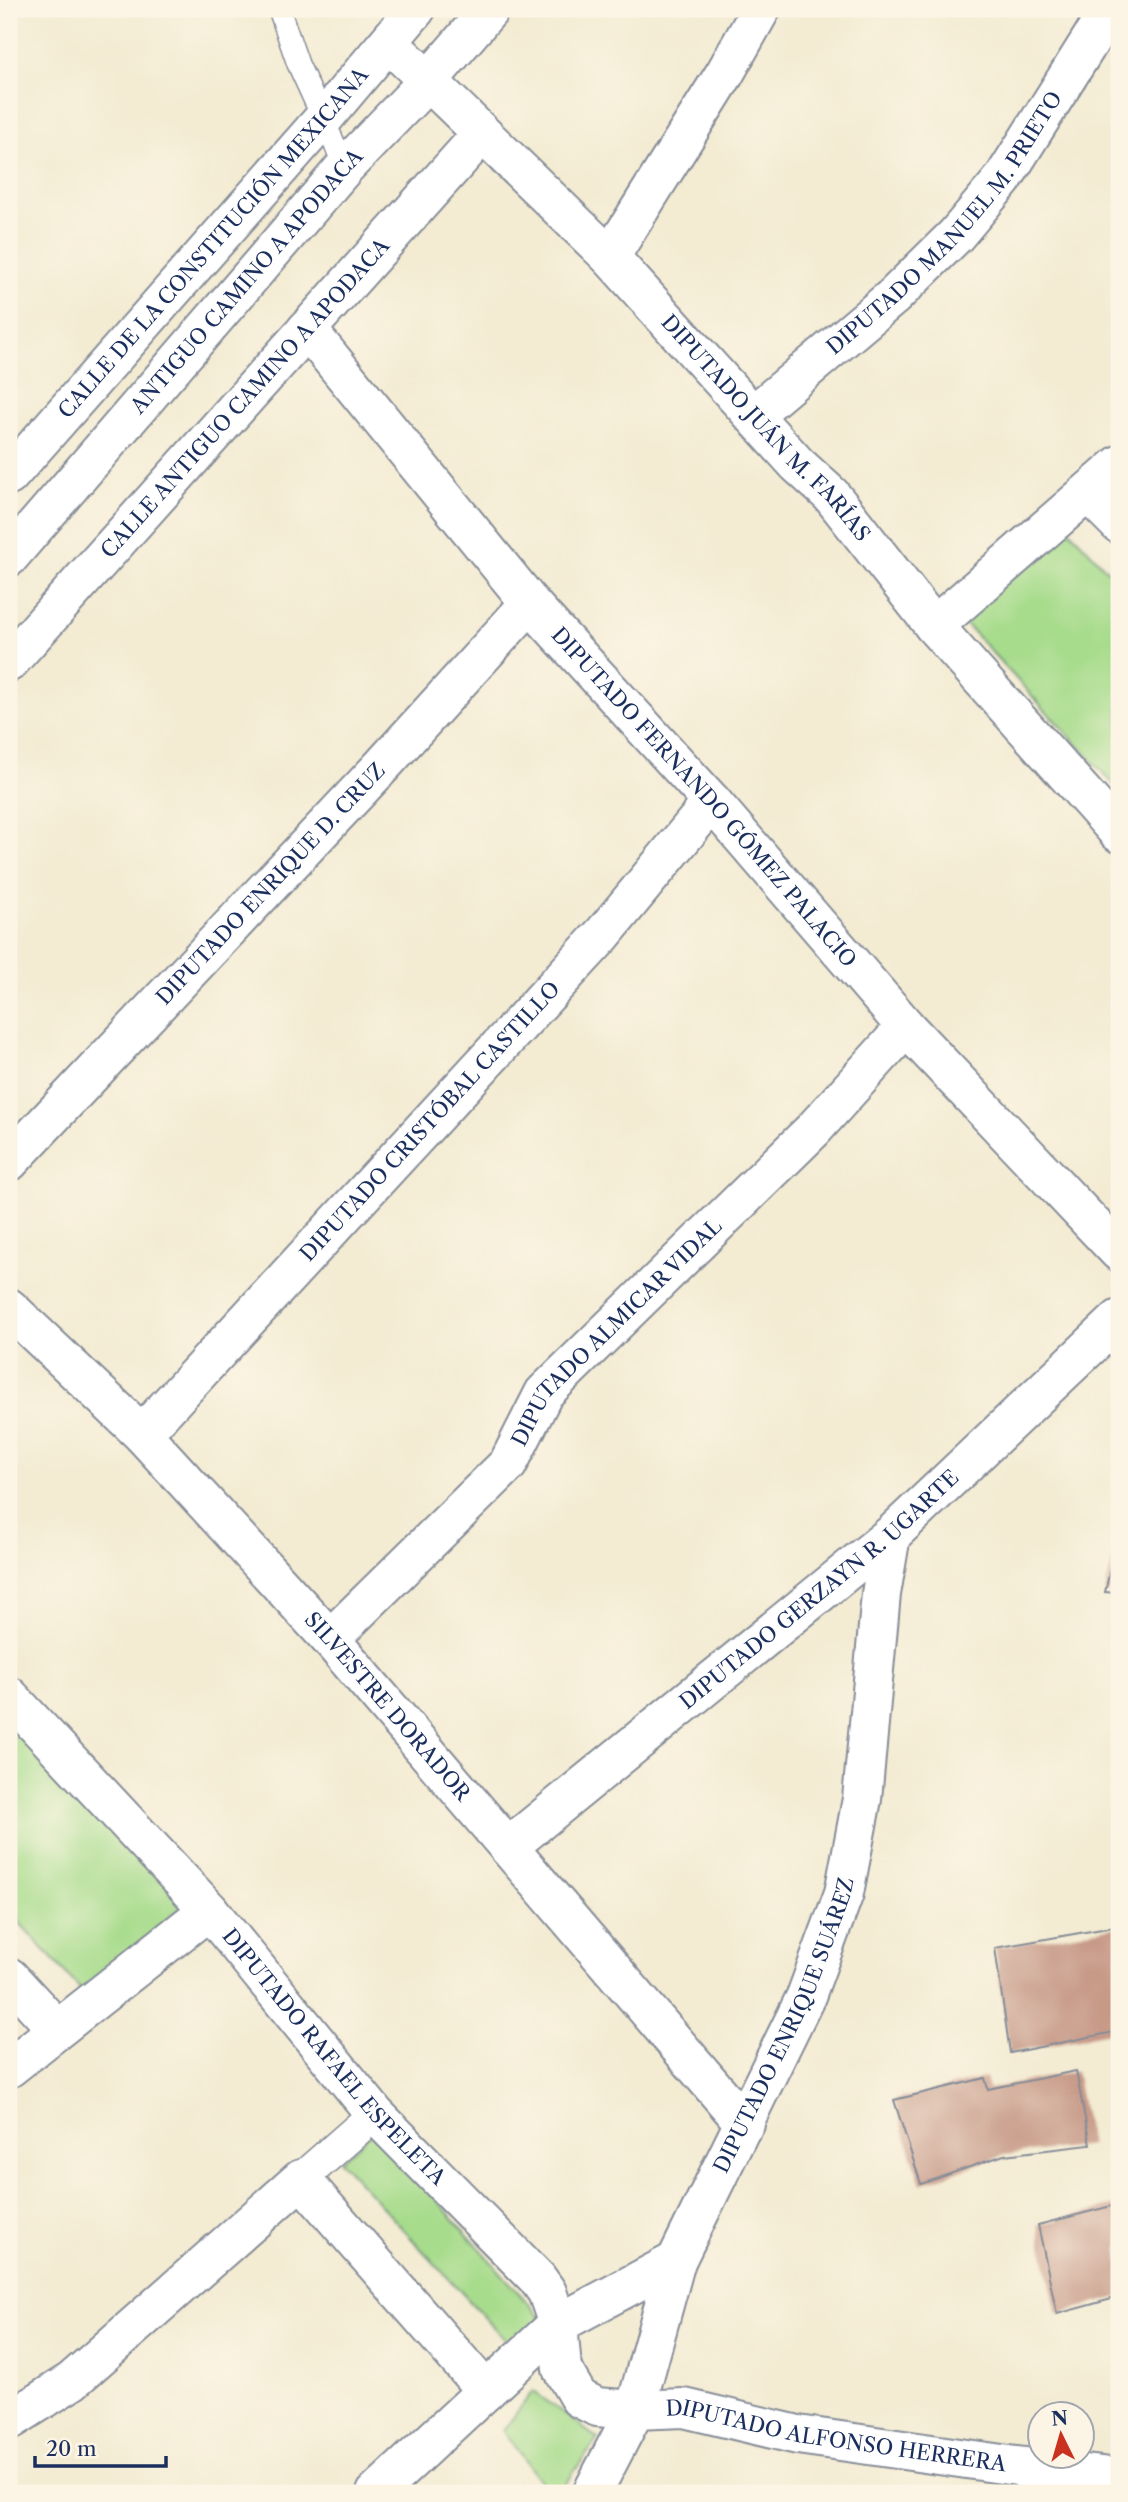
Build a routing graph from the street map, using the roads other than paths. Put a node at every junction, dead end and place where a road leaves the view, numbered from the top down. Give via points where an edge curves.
1 (279, 9) edge
2 (416, 9) edge
3 (490, 9) edge
4 (761, 9) edge
5 (1110, 9) edge
6 (389, 43) junction
7 (429, 79) junction
8 (324, 118) junction
9 (481, 135) junction
10 (345, 167) junction
11 (610, 257) junction
12 (307, 329) junction
13 (753, 415) junction
14 (1119, 465) edge
15 (9, 476) edge
16 (1089, 494) junction
17 (1119, 524) edge
18 (9, 557) edge
19 (530, 603) junction
20 (934, 626) junction
21 (9, 662) edge
22 (712, 802) junction
23 (1119, 833) edge
24 (906, 1027) junction
25 (9, 1163) edge
26 (1119, 1252) edge
27 (9, 1308) edge
28 (1119, 1319) edge
29 (142, 1434) junction
30 (891, 1535) junction
31 (330, 1639) junction
32 (10, 1699) edge
33 (508, 1847) junction
34 (209, 1910) junction
35 (9, 1977) edge
36 (57, 2029) junction
37 (9, 2068) edge
38 (375, 2114) junction
39 (745, 2124) junction
40 (301, 2179) junction
41 (676, 2260) junction
42 (558, 2324) junction
43 (486, 2391) junction
44 (635, 2410) junction
45 (9, 2421) edge
46 (1009, 2465) junction
47 (1119, 2478) edge
48 (376, 2493) edge
49 (592, 2493) edge
50 (1038, 2493) edge

1 - 8 lane
2 - 6 street, CALLE DE LA CONSTITUCIÓN MEXICANA
3 - 7 street, ANTIGUO CAMINO A APODACA
4 - 11 street
5 - 13 street, DIPUTADO MANUEL M. PRIETO via 1003,179 956,234 894,296
6 - 7 street, DIPUTADO JUÁN M. FARÍAS
6 - 8 street, CALLE DE LA CONSTITUCIÓN MEXICANA
7 - 9 street, DIPUTADO JUÁN M. FARÍAS
7 - 10 street, ANTIGUO CAMINO A APODACA
8 - 10 lane
8 - 15 street, CALLE DE LA CONSTITUCIÓN MEXICANA
9 - 11 street, DIPUTADO JUÁN M. FARÍAS
9 - 12 street, CALLE ANTIGUO CAMINO A APODACA
10 - 18 street, ANTIGUO CAMINO A APODACA
11 - 13 street, DIPUTADO JUÁN M. FARÍAS
12 - 19 street, DIPUTADO FERNANDO GÓMEZ PALACIO
12 - 21 street, CALLE ANTIGUO CAMINO A APODACA
13 - 20 street, DIPUTADO JUÁN M. FARÍAS via 831,495
14 - 16 street
16 - 17 street
16 - 20 street
19 - 22 street, DIPUTADO FERNANDO GÓMEZ PALACIO
19 - 25 street, DIPUTADO ENRIQUE D. CRUZ
20 - 23 street, DIPUTADO JUÁN M. FARÍAS
22 - 24 street, DIPUTADO FERNANDO GÓMEZ PALACIO
22 - 29 street, DIPUTADO CRISTÓBAL CASTILLO via 603,934
24 - 26 street, DIPUTADO FERNANDO GÓMEZ PALACIO
24 - 31 street, DIPUTADO ALMICAR VIDAL via 813,1130 544,1393 508,1464
27 - 29 street, SILVESTRE DORADOR
28 - 30 street, DIPUTADO GERZAYN R. UGARTE
29 - 31 street, SILVESTRE DORADOR
30 - 33 street, DIPUTADO GERZAYN R. UGARTE
30 - 39 street, DIPUTADO ENRIQUE SUÁREZ via 881,1594 864,1786 844,1893 806,1996
31 - 33 street, SILVESTRE DORADOR
32 - 34 street, DIPUTADO RAFAEL ESPELETA
33 - 39 street, SILVESTRE DORADOR
34 - 36 street
34 - 38 street, DIPUTADO RAFAEL ESPELETA
35 - 36 street
36 - 37 street
38 - 40 street
38 - 42 street, DIPUTADO RAFAEL ESPELETA via 537,2278
39 - 41 street, DIPUTADO ENRIQUE SUÁREZ
40 - 43 street
40 - 45 street via 72,2381
41 - 42 street
41 - 44 street, DIPUTADO ENRIQUE SUÁREZ
42 - 43 street
42 - 44 street, DIPUTADO RAFAEL ESPELETA via 562,2369 579,2398 597,2407
43 - 48 street
44 - 46 street, DIPUTADO ALFONSO HERRERA via 684,2408 798,2435
44 - 49 street, DIPUTADO ENRIQUE SUÁREZ
46 - 47 street, DIPUTADO ALFONSO HERRERA
46 - 50 lane

